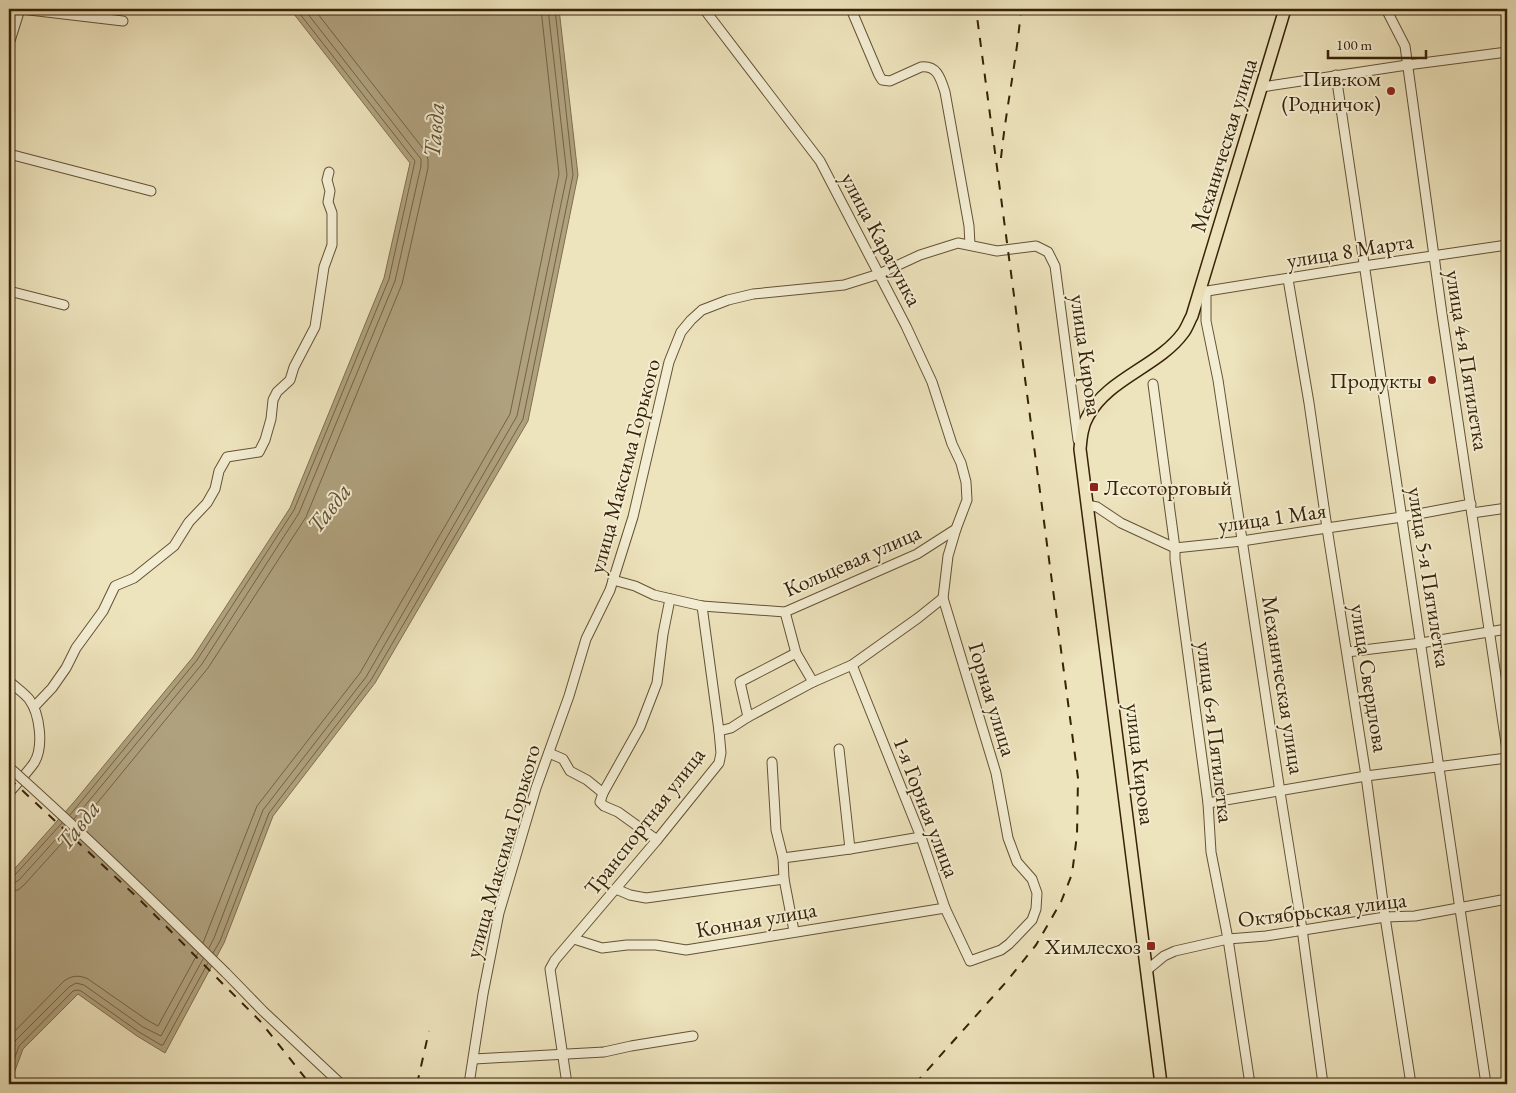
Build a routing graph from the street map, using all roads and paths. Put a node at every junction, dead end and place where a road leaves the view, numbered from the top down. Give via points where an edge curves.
1 (20, 9) edge
2 (704, 9) edge
3 (851, 9) edge
4 (1285, 9) edge
5 (1386, 9) edge
6 (123, 21) dead end
7 (9, 44) edge
8 (1507, 52) edge
9 (1407, 65) junction
10 (1336, 75) junction
11 (1262, 87) junction
12 (9, 154) edge
13 (330, 172) dead end
14 (152, 191) dead end
15 (970, 245) junction
16 (1507, 245) edge
17 (1433, 255) junction
18 (1056, 266) joint
19 (1364, 266) junction
20 (879, 274) junction
21 (1288, 279) junction
22 (9, 291) edge
23 (1202, 292) junction
24 (64, 305) dead end
25 (1153, 384) dead end
26 (1080, 449) junction
27 (1087, 505) junction
28 (1507, 508) edge
29 (1471, 509) junction
30 (962, 516) joint
31 (1402, 517) junction
32 (1327, 528) junction
33 (956, 529) junction
34 (1242, 541) junction
35 (1175, 548) junction
36 (613, 580) junction
37 (943, 598) junction
38 (670, 599) junction
39 (702, 606) junction
40 (785, 612) junction
41 (1507, 629) edge
42 (1489, 632) junction
43 (1421, 643) junction
44 (1347, 652) junction
45 (796, 653) junction
46 (852, 665) junction
47 (9, 681) edge
48 (813, 682) junction
49 (34, 707) junction
50 (748, 717) junction
51 (719, 731) junction
52 (839, 750) dead end
53 (1507, 750) edge
54 (549, 753) junction
55 (1507, 758) edge
56 (772, 762) dead end
57 (1440, 766) junction
58 (9, 767) edge
59 (1366, 776) junction
60 (1280, 792) junction
61 (9, 793) edge
62 (603, 793) junction
63 (1208, 803) junction
64 (921, 837) junction
65 (657, 840) junction
66 (850, 849) junction
67 (783, 858) junction
68 (784, 879) junction
69 (616, 889) junction
70 (1507, 900) edge
71 (945, 908) junction
72 (1461, 908) junction
73 (1386, 918) junction
74 (1302, 929) junction
75 (794, 931) junction
76 (574, 939) junction
77 (1228, 939) junction
78 (970, 960) joint
79 (1147, 970) junction
80 (693, 1036) dead end
81 (563, 1054) junction
82 (474, 1059) junction
83 (341, 1084) edge
84 (469, 1084) edge
85 (567, 1084) edge
86 (1160, 1084) edge
87 (1250, 1084) edge
88 (1323, 1084) edge
89 (1411, 1084) edge
90 (1486, 1084) edge

1 - 6 street
1 - 7 street
2 - 20 street, улица Каратунка via 820,161
3 - 15 street via 882,80 890,81 927,66 937,71 945,92
4 - 11 main road, Механическая улица
5 - 9 street, улица 4-я Пятилетка via 1405,46
8 - 9 street
9 - 10 street
9 - 17 street, улица 4-я Пятилетка
10 - 11 street
10 - 19 street, улица 5-я Пятилетка
11 - 23 main road, Механическая улица
12 - 14 street
13 - 49 street via 327,180 332,245 324,267 315,327 290,380 272,400 271,419 259,452 226,457 207,503 189,522 174,546 134,578 115,586 103,611 76,648 66,668
15 - 18 street, улица Максима Горького via 997,251 1036,246 1048,252
15 - 20 street, улица Максима Горького via 946,246
16 - 17 street, улица 8 Марта
17 - 19 street, улица 8 Марта
17 - 29 street, улица 4-я Пятилетка
18 - 26 street, улица Кирова
19 - 21 street, улица 8 Марта
19 - 31 street, улица 5-я Пятилетка
20 - 30 street, улица Каратунка via 932,382 961,463 966,482
20 - 36 street, улица Максима Горького via 844,285 754,294 728,300 702,310 691,320 681,332 670,362 633,517
21 - 23 street, улица 8 Марта
21 - 32 street, улица Свердлова
22 - 24 street
23 - 26 main road, улица Кирова via 1184,332 1174,343 1121,381 1092,408 1082,430
23 - 34 street, Механическая улица
25 - 35 street, улица 6-я Пятилетка
26 - 27 main road, улица Кирова
27 - 35 street via 1097,507 1121,523
27 - 79 main road, улица Кирова
28 - 29 street, улица 1 Мая
29 - 31 street, улица 1 Мая
29 - 42 street, улица 4-я Пятилетка
30 - 33 street, Горная улица
31 - 32 street, улица 1 Мая
31 - 43 street, улица 5-я Пятилетка
32 - 34 street, улица 1 Мая
32 - 44 street, улица Свердлова
33 - 37 street, Горная улица via 948,556
33 - 40 street, Кольцевая улица via 917,554
34 - 35 street, улица 1 Мая
34 - 60 street, Механическая улица
35 - 63 street, улица 6-я Пятилетка
36 - 38 street, Кольцевая улица
36 - 54 street, улица Максима Горького via 586,640
37 - 46 street, Транспортная улица
37 - 78 street, Горная улица via 996,773 1008,838 1017,862 1032,879 1037,893 1032,920 1001,950
38 - 39 street, Кольцевая улица
38 - 62 street via 657,683 640,727
39 - 40 street, Кольцевая улица
39 - 51 street
40 - 45 street
41 - 42 street
42 - 43 street
42 - 53 street, улица 4-я Пятилетка
43 - 44 street
43 - 57 street, улица 5-я Пятилетка
44 - 59 street, улица Свердлова
45 - 48 street
45 - 50 street via 740,682
46 - 48 street, Транспортная улица
46 - 64 street, 1-я Горная улица
47 - 49 street
48 - 50 street, Транспортная улица
49 - 61 street via 39,749 35,761
50 - 51 street, Транспортная улица via 731,728
51 - 65 street, Транспортная улица via 721,753 718,763
52 - 66 street
54 - 62 street via 563,759 570,771
54 - 82 street, улица Максима Горького via 499,913
55 - 57 street
56 - 67 street via 776,830
57 - 59 street
57 - 72 street, улица 5-я Пятилетка
58 - 83 street, bridge via 129,878
59 - 60 street
59 - 73 street, улица Свердлова
60 - 63 street
60 - 74 street, Механическая улица
62 - 65 street via 600,802 604,806 618,812
63 - 77 street, улица 6-я Пятилетка via 1211,852
64 - 66 street
64 - 71 street, 1-я Горная улица
65 - 69 street, Транспортная улица
66 - 67 street
67 - 68 street
68 - 69 street via 646,898
68 - 75 street
69 - 76 street, Транспортная улица
70 - 72 street, Октябрьская улица
71 - 75 street, Конная улица
71 - 78 street, 1-я Горная улица
72 - 73 street, Октябрьская улица
72 - 90 street, улица 5-я Пятилетка
73 - 74 street, Октябрьская улица
73 - 89 street, улица Свердлова
74 - 77 street, Октябрьская улица
74 - 88 street, Механическая улица
75 - 76 street, Конная улица via 686,950 656,945 602,948
76 - 81 street, Транспортная улица via 550,969
77 - 79 street, Октябрьская улица via 1175,951
77 - 87 street, улица 6-я Пятилетка
79 - 86 main road, улица Кирова
80 - 81 street via 604,1052
81 - 82 street
81 - 85 street
82 - 84 street, улица Максима Горького

